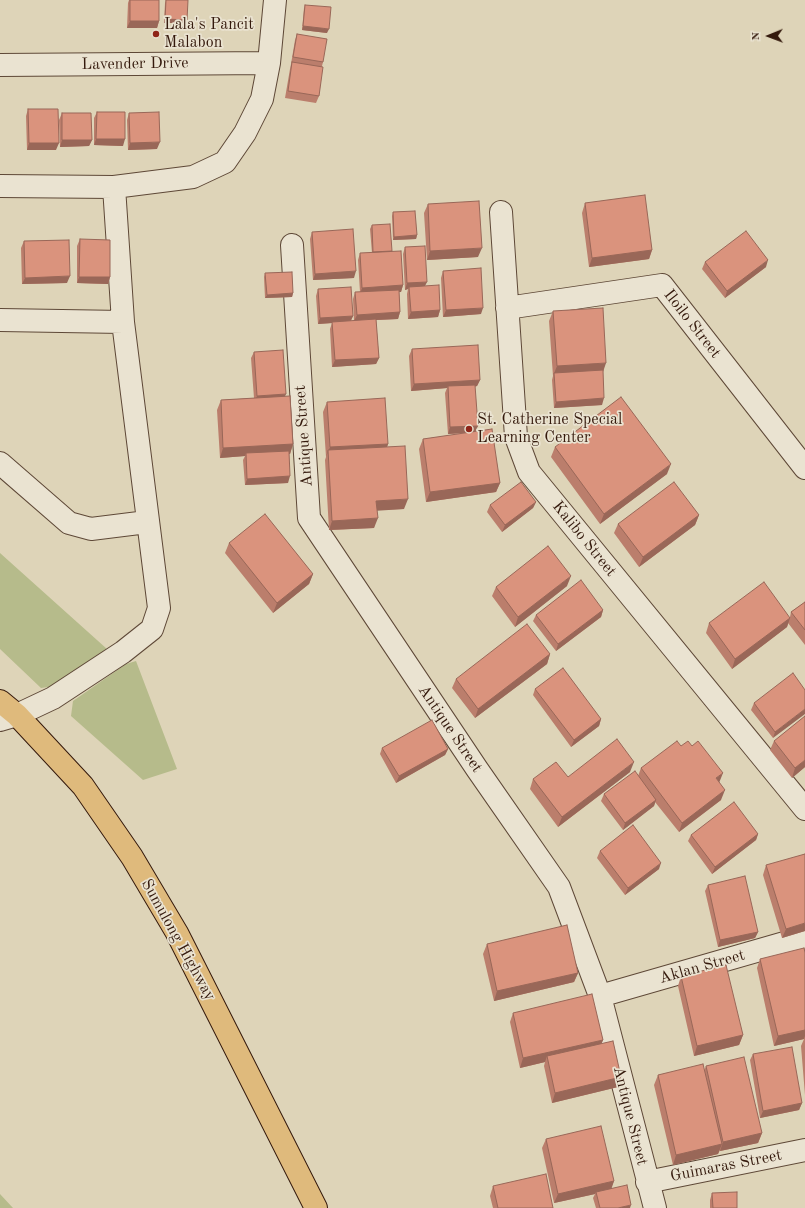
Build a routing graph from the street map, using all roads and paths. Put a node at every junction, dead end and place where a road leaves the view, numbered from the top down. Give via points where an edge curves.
1 (275, 0) edge
2 (269, 63) junction
3 (0, 65) edge
4 (0, 186) edge
5 (114, 188) junction
6 (501, 212) dead end
7 (292, 245) dead end
8 (507, 308) junction
9 (0, 320) edge
10 (123, 322) junction
11 (0, 463) edge
12 (805, 468) edge
13 (147, 522) junction
14 (0, 701) edge
15 (8, 717) edge
16 (805, 809) edge
17 (805, 938) edge
18 (600, 996) junction
19 (805, 1150) edge
20 (647, 1182) junction
21 (316, 1208) edge
22 (654, 1208) edge

1 - 2 street
2 - 3 street, Lavender Drive
2 - 5 street via 262,99 245,133 225,162 193,177
4 - 5 street
5 - 10 street
6 - 8 street, Kalibo Street
7 - 18 street, Antique Street via 310,518 559,887
8 - 12 street, Iloilo Street via 662,285
8 - 16 street, Kalibo Street via 516,437 529,472
9 - 10 street
10 - 13 street
11 - 13 street via 69,523 91,529
13 - 15 street via 159,608 152,630 54,698
14 - 15 main road, Sumulong Highway
15 - 21 main road, Sumulong Highway via 83,786 132,857 177,932
17 - 18 street, Aklan Street
18 - 20 street, Antique Street
19 - 20 street, Guimaras Street
20 - 22 street, Antique Street

